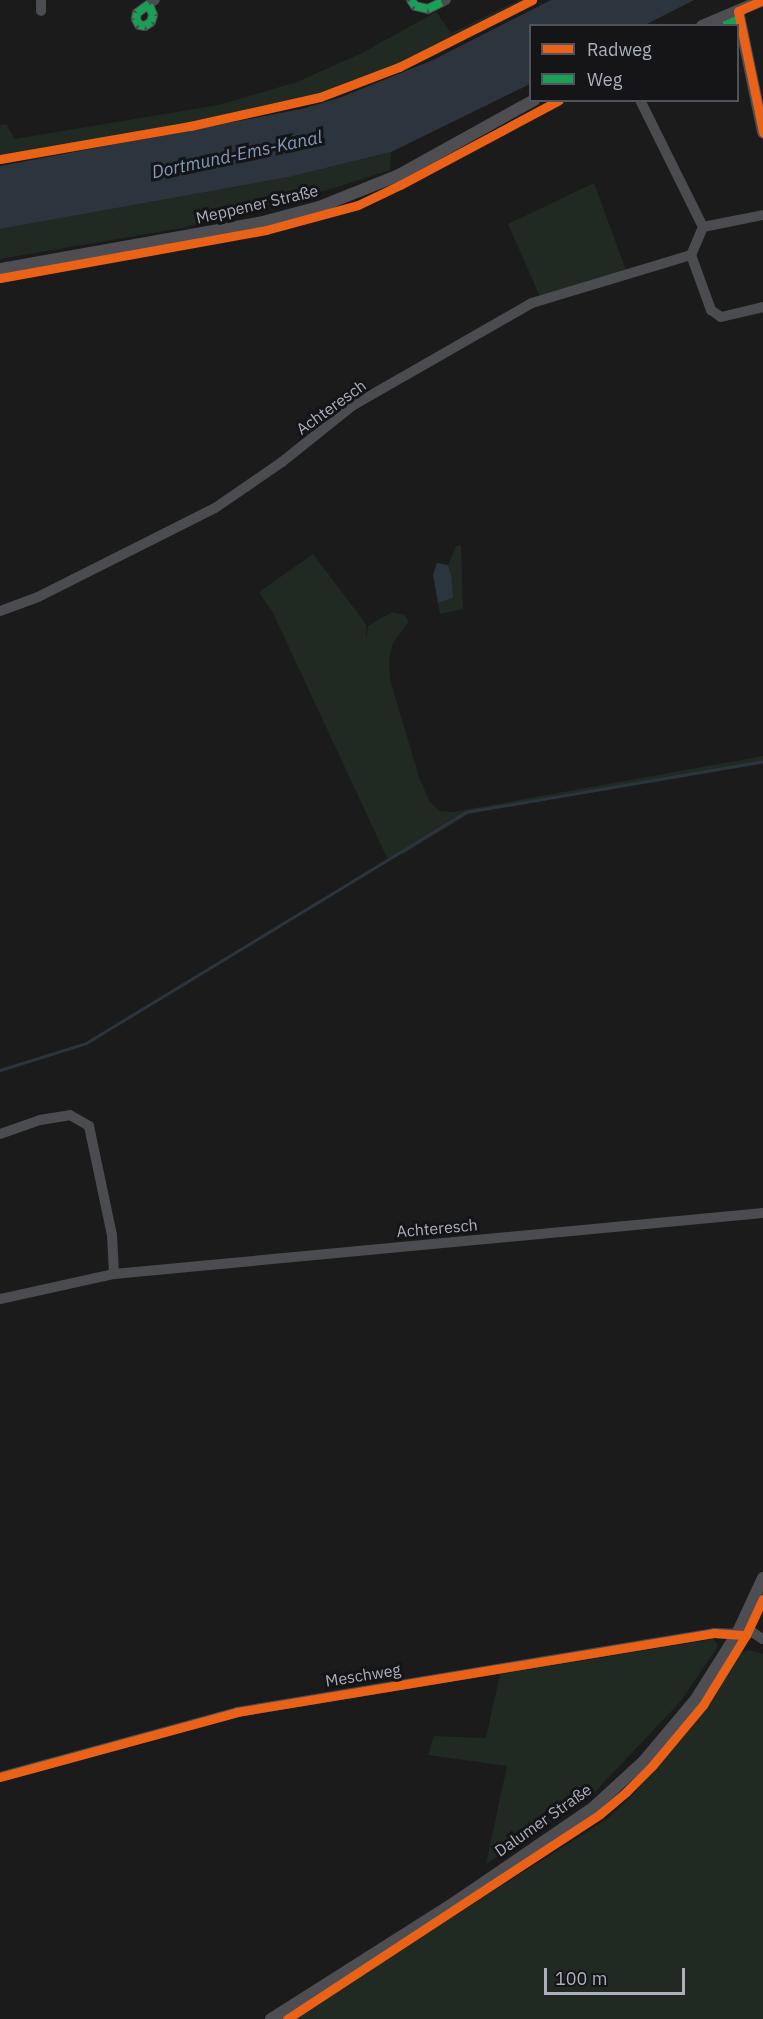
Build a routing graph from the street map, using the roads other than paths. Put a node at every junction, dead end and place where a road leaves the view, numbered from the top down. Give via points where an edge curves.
1 (411, 0) edge
2 (446, 0) edge
3 (763, 0) edge
4 (738, 11) junction
5 (707, 24) edge
6 (530, 102) edge
7 (641, 102) edge
8 (763, 132) edge
9 (763, 215) edge
10 (703, 227) junction
11 (692, 255) junction
12 (0, 269) edge
13 (763, 306) edge
14 (0, 611) edge
15 (0, 1134) edge
16 (763, 1213) edge
17 (114, 1274) junction
18 (0, 1299) edge
19 (763, 1578) edge
20 (739, 1630) junction
21 (763, 1640) edge
22 (0, 1777) edge
23 (272, 2019) edge

1 - 2 street via 415,6 428,9
3 - 4 main road
4 - 5 main road
4 - 8 main road
6 - 12 main road, Meppener Straße via 397,176 319,207 259,223
7 - 10 street
9 - 10 street
10 - 11 street
11 - 13 street via 711,310 721,317
11 - 14 street, Achteresch via 532,303 352,406 282,462 215,508 38,597
15 - 17 street via 40,1120 70,1115 89,1126 112,1234
16 - 17 street, Achteresch
17 - 18 street, Achteresch
19 - 20 main road, Dalumer Straße
20 - 21 street
20 - 22 street, Meschweg via 237,1712
20 - 23 main road, Dalumer Straße via 696,1699 643,1762 594,1807 454,1903

